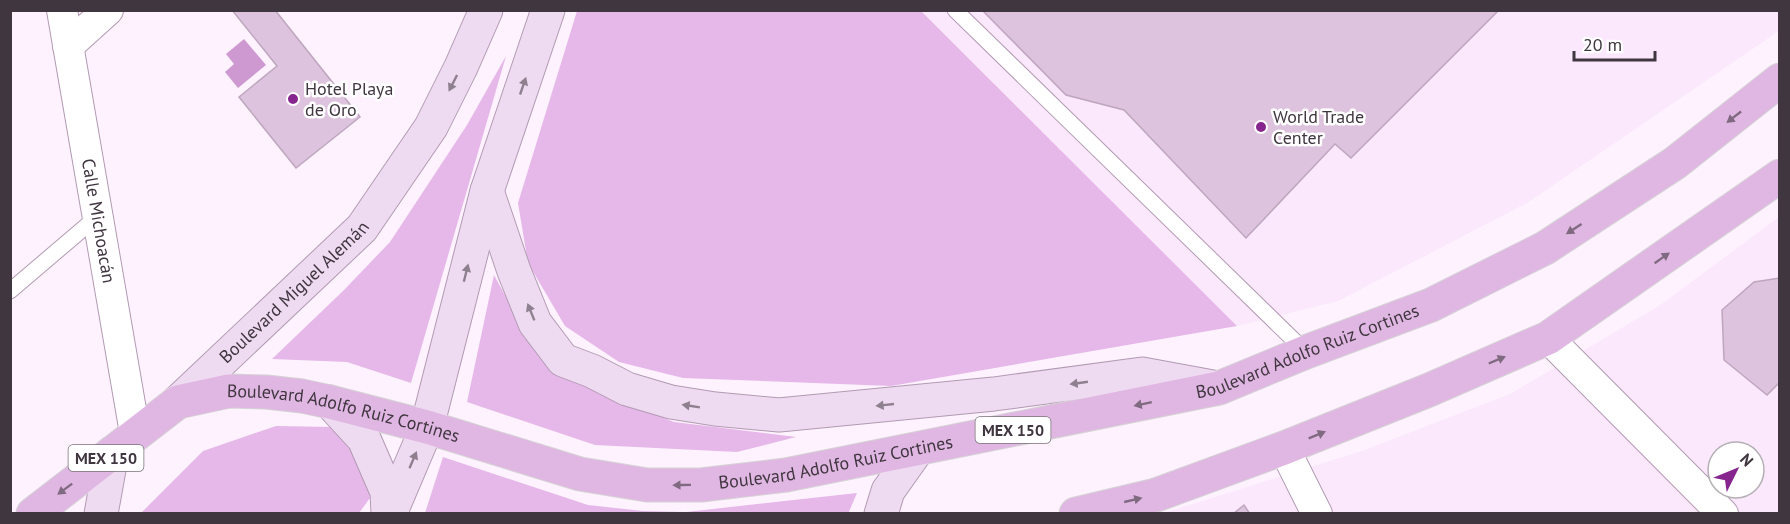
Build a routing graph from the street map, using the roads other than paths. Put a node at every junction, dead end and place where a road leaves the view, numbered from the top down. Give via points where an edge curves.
1 (62, 10) edge
2 (108, 10) edge
3 (486, 10) edge
4 (548, 10) edge
5 (955, 10) edge
6 (68, 46) junction
7 (1779, 80) edge
8 (1779, 176) edge
9 (487, 191) junction
10 (98, 216) junction
11 (10, 291) edge
12 (1548, 338) junction
13 (1306, 352) junction
14 (1219, 388) junction
15 (178, 402) junction
16 (330, 402) junction
17 (427, 427) junction
18 (124, 443) junction
19 (1284, 448) junction
20 (917, 450) junction
21 (33, 513) edge
22 (101, 513) edge
23 (389, 513) edge
24 (881, 513) edge
25 (1076, 513) edge
26 (1317, 513) edge
27 (1723, 513) edge

1 - 6 street, Calle Michoacán
2 - 6 street
3 -> 15 main road, Boulevard Miguel Alemán via 431,127 362,228
9 -> 4 main road
5 - 13 lane
6 - 10 street, Calle Michoacán
7 -> 13 main road, Boulevard Adolfo Ruiz Cortines / MEX 150 via 1675,163 1545,248 1431,305
12 -> 8 main road
14 -> 9 main road via 1142,374 994,394 779,415 671,402 627,389 563,360 535,323
17 -> 9 main road
10 - 11 lane
10 - 18 street, Calle Michoacán
19 -> 12 main road
12 - 27 street
13 - 14 main road, Boulevard Adolfo Ruiz Cortines / MEX 150
14 -> 20 main road, Boulevard Adolfo Ruiz Cortines / MEX 150
15 - 16 main road, Boulevard Adolfo Ruiz Cortines / MEX 150 via 229,391 266,392
15 - 18 main road, Boulevard Miguel Alemán / MEX 150
16 - 17 main road, Boulevard Adolfo Ruiz Cortines / MEX 150
16 - 23 main road via 369,448 387,492
20 -> 17 main road, Boulevard Adolfo Ruiz Cortines / MEX 150 via 786,476 647,486 580,474
23 -> 17 main road
18 -> 21 main road, Boulevard Miguel Alemán / MEX 150
18 - 22 main road
25 -> 19 main road via 1156,495
19 - 26 street
20 - 24 main road via 888,491

